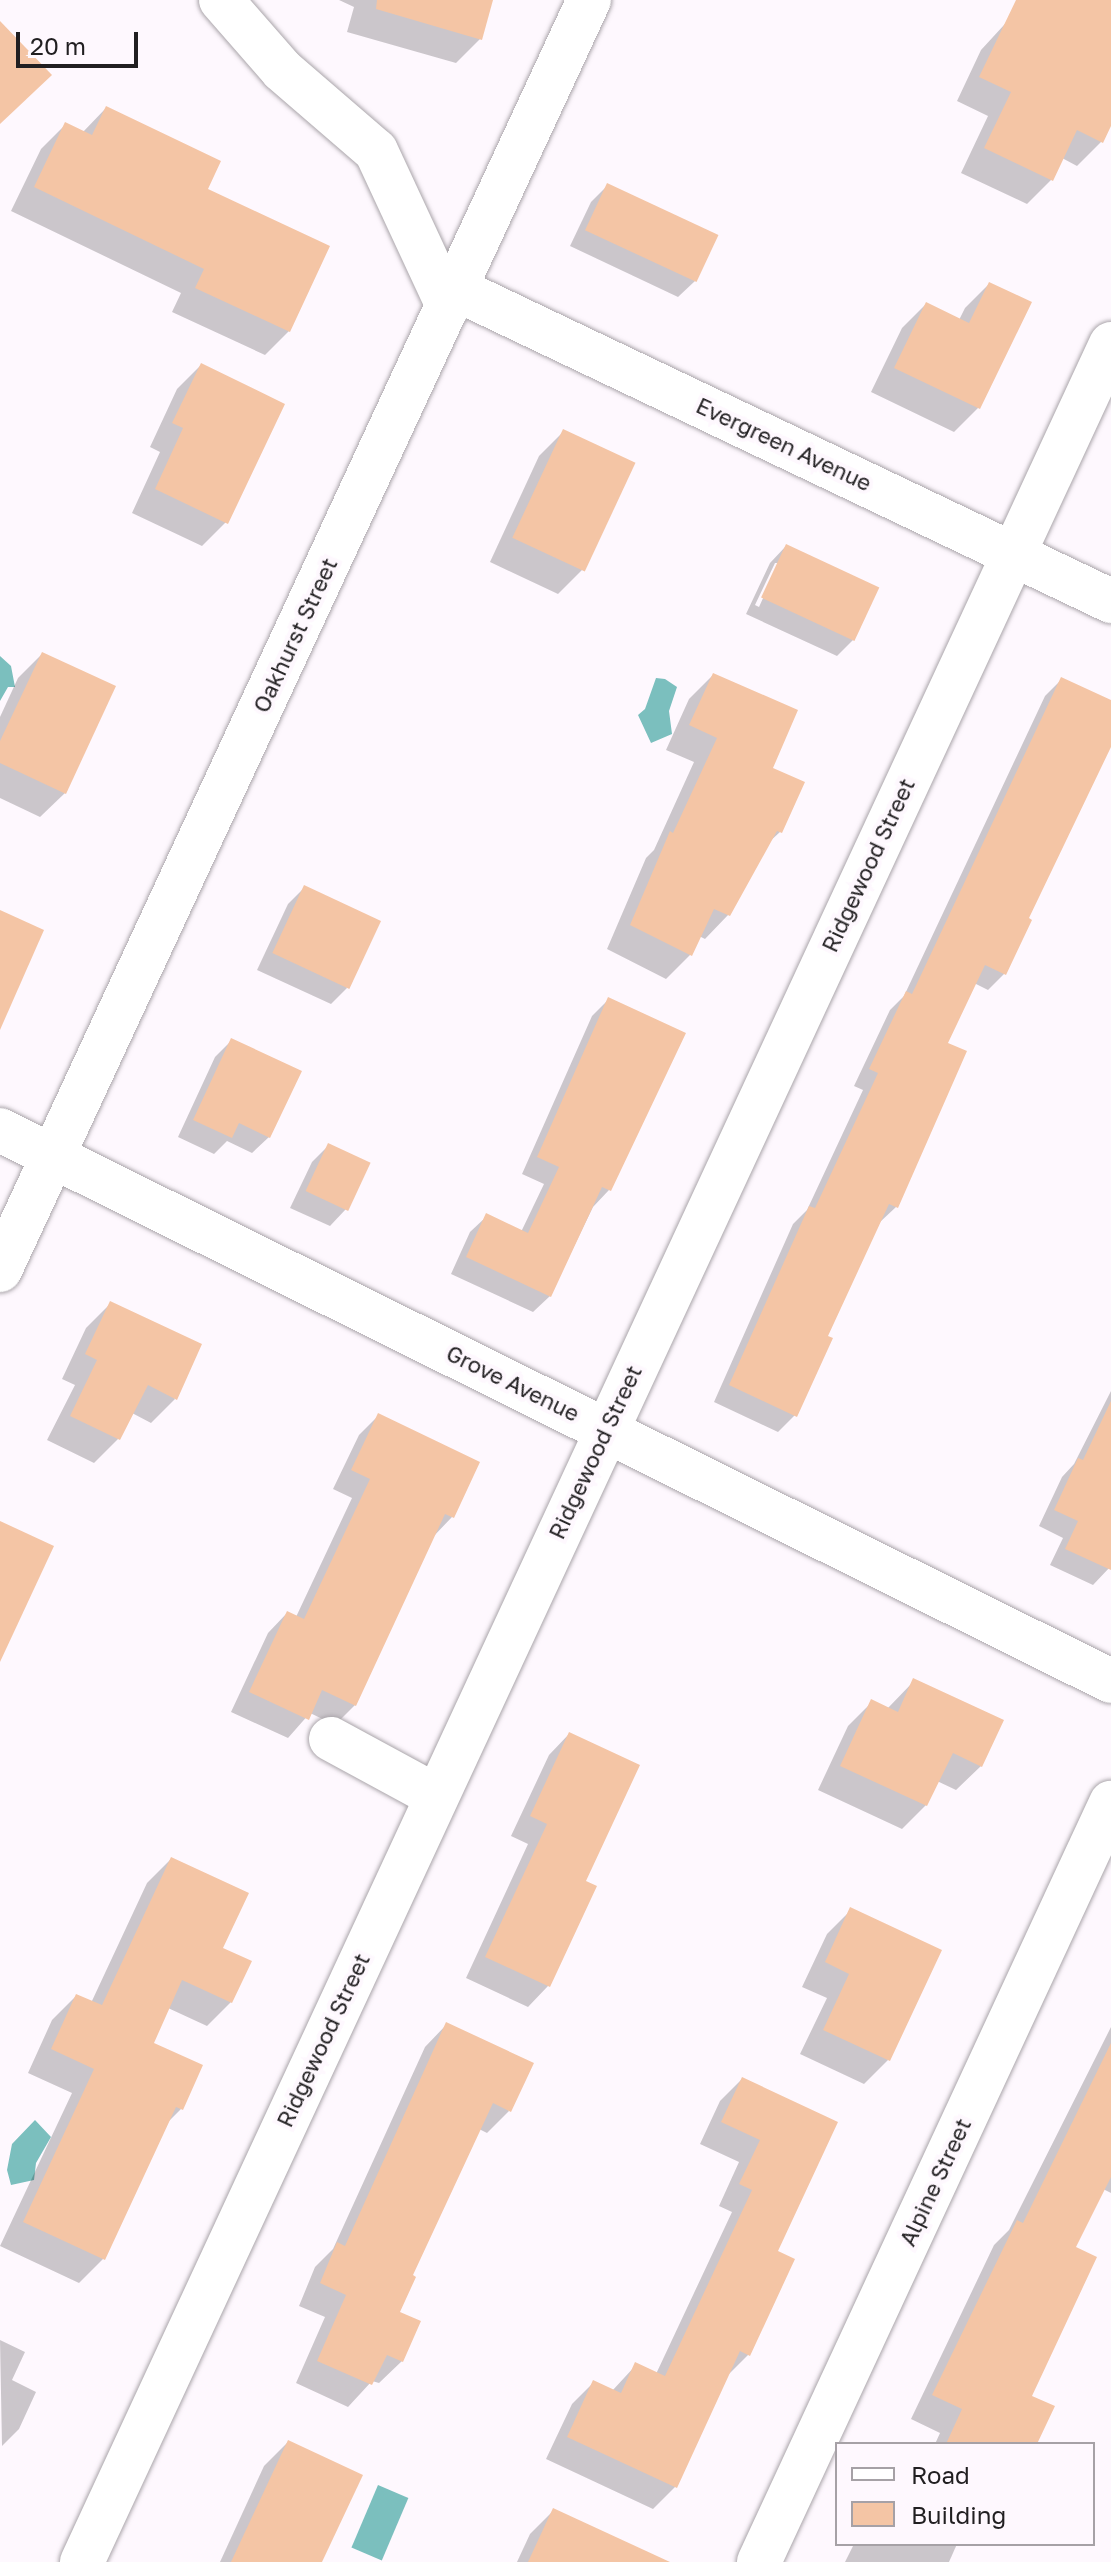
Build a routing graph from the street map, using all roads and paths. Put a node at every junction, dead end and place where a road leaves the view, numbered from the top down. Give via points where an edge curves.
1 (221, 0) edge
2 (589, 0) edge
3 (452, 297) junction
4 (1111, 344) edge
5 (1014, 553) junction
6 (1111, 601) edge
7 (0, 1130) edge
8 (53, 1156) junction
9 (0, 1270) edge
10 (605, 1429) junction
11 (1111, 1681) edge
12 (331, 1739) dead end
13 (436, 1796) junction
14 (1111, 1803) edge
15 (82, 2562) edge
16 (759, 2562) edge

1 - 3 street via 282,70 376,151
2 - 3 street, Oakhurst Street
3 - 5 street, Evergreen Avenue
3 - 8 street, Oakhurst Street
4 - 5 street, Ridgewood Street
5 - 6 street, Evergreen Avenue
5 - 10 street, Ridgewood Street
7 - 8 street, Grove Avenue
8 - 9 street, Oakhurst Street
8 - 10 street, Grove Avenue
10 - 11 street, Grove Avenue
10 - 13 street, Ridgewood Street
12 - 13 street
13 - 15 street, Ridgewood Street
14 - 16 street, Alpine Street

